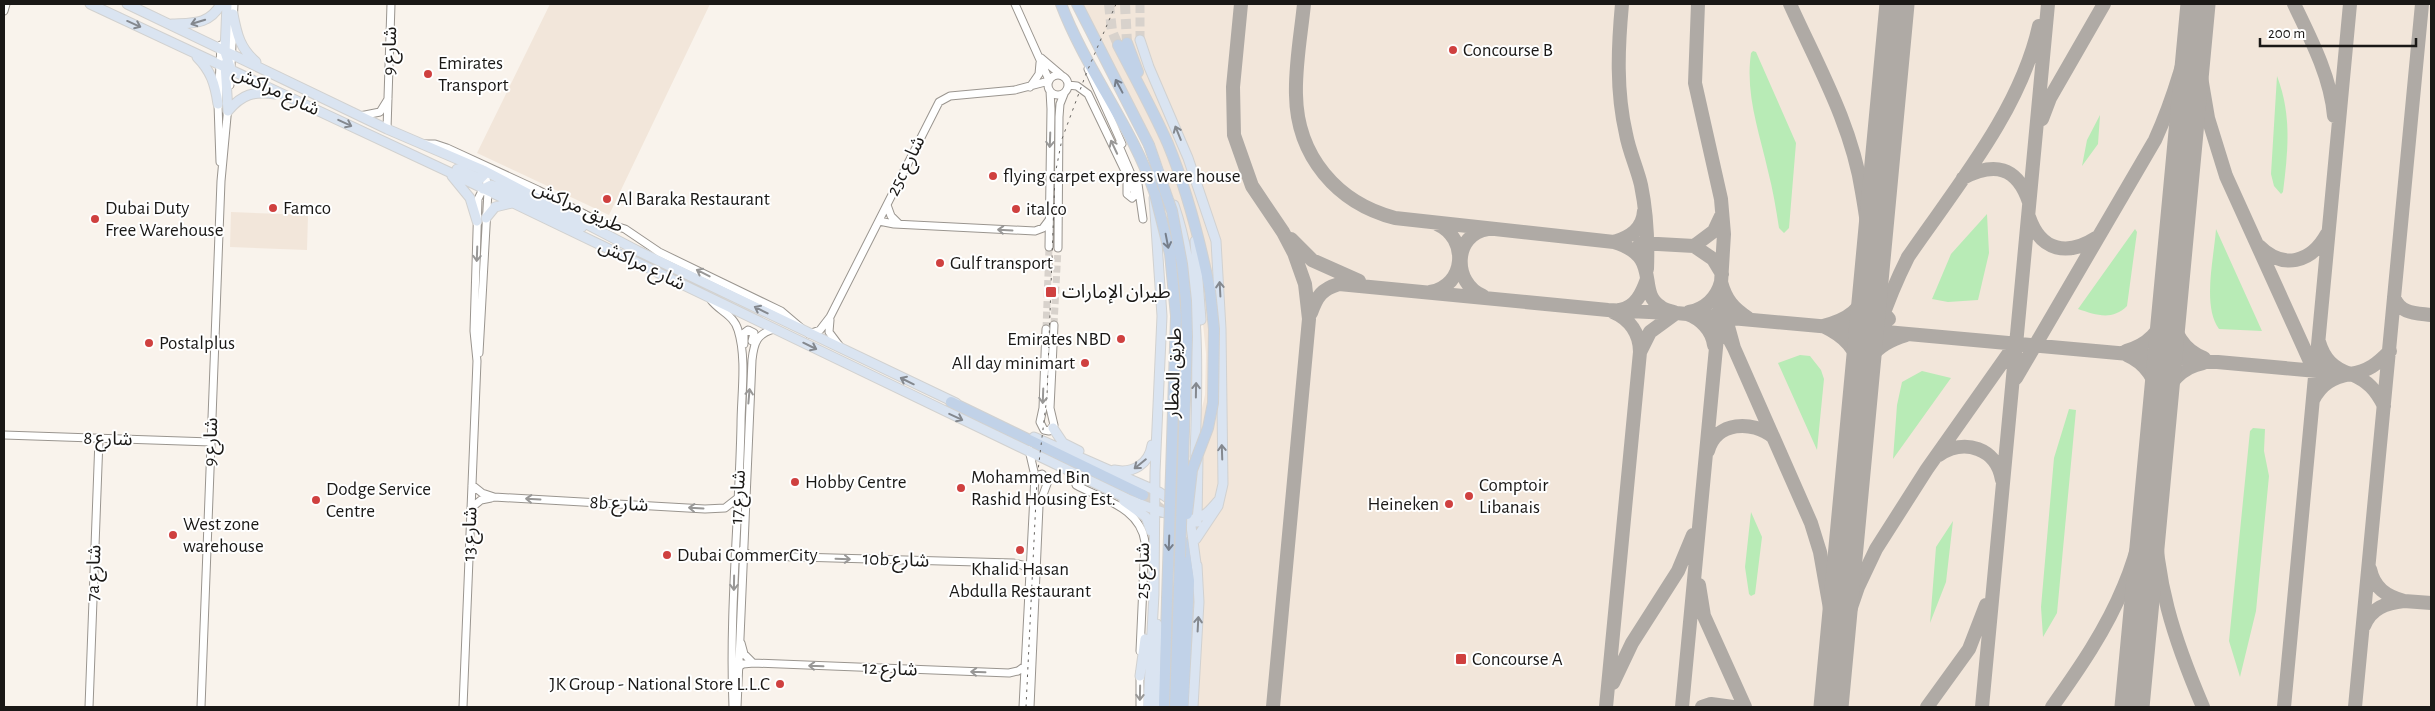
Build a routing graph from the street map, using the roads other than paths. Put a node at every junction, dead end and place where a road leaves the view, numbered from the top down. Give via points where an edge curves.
1 (6, 4) edge
2 (90, 4) edge
3 (127, 4) edge
4 (224, 4) edge
5 (234, 4) edge
6 (391, 4) edge
7 (1015, 4) edge
8 (1061, 4) edge
9 (1077, 4) edge
10 (4, 11) edge
11 (233, 14) junction
12 (168, 24) junction
13 (166, 39) junction
14 (1140, 40) tunnel mouth
15 (1122, 44) tunnel mouth
16 (191, 51) junction
17 (1039, 57) junction
18 (226, 59) junction
19 (1086, 59) junction
20 (263, 68) junction
21 (1062, 76) junction
22 (1049, 80) junction
23 (296, 84) junction
24 (1068, 85) junction
25 (1031, 86) junction
26 (1049, 91) junction
27 (1064, 94) junction
28 (284, 95) junction
29 (388, 99) junction
30 (218, 104) junction
31 (228, 111) junction
32 (360, 116) junction
33 (387, 130) junction
34 (1120, 141) junction
35 (421, 145) junction
36 (1149, 145) junction
37 (417, 156) junction
38 (483, 170) junction
39 (449, 172) junction
40 (221, 177) junction
41 (486, 188) junction
42 (1155, 194) junction
43 (513, 203) junction
44 (887, 205) junction
45 (1189, 210) junction
46 (482, 219) junction
47 (1142, 219) dead end
48 (1049, 220) junction
49 (879, 221) junction
50 (899, 224) junction
51 (602, 232) junction
52 (1049, 247) tunnel mouth
53 (1058, 248) tunnel mouth
54 (710, 298) junction
55 (830, 317) junction
56 (1054, 325) tunnel mouth
57 (774, 328) junction
58 (1046, 329) tunnel mouth
59 (806, 333) junction
60 (1196, 345) junction
61 (843, 350) junction
62 (742, 359) junction
63 (752, 360) junction
64 (1159, 366) junction
65 (951, 402) junction
66 (1157, 420) junction
67 (1053, 428) junction
68 (4, 435) edge
69 (1196, 435) junction
70 (99, 438) junction
71 (211, 442) junction
72 (1045, 442) junction
73 (1029, 450) junction
74 (1094, 460) junction
75 (1073, 472) junction
76 (1035, 476) junction
77 (472, 485) junction
78 (1154, 490) junction
79 (1117, 494) junction
80 (1143, 495) tunnel mouth
81 (739, 496) junction
82 (1164, 496) junction
83 (494, 497) junction
84 (1219, 500) junction
85 (1177, 507) junction
86 (471, 508) junction
87 (1158, 510) junction
88 (1035, 516) junction
89 (1188, 517) junction
90 (736, 535) junction
91 (1196, 539) junction
92 (1153, 540) junction
93 (1183, 542) tunnel mouth
94 (744, 552) junction
95 (760, 556) junction
96 (1180, 557) junction
97 (743, 564) junction
98 (1030, 570) junction
99 (1197, 571) junction
100 (1154, 594) junction
101 (1153, 608) junction
102 (1188, 610) junction
103 (740, 637) junction
104 (754, 663) junction
105 (1025, 666) junction
106 (738, 667) junction
107 (732, 673) junction
108 (1140, 676) junction
109 (89, 707) edge
110 (202, 707) edge
111 (463, 707) edge
112 (735, 707) edge
113 (1023, 707) edge
114 (1030, 707) edge
115 (1140, 707) edge
116 (1148, 707) edge
117 (1155, 707) edge
118 (1164, 707) edge
119 (1175, 707) edge
120 (1183, 707) edge
121 (1192, 707) edge

1 - 10 street
2 -> 13 main road, شارع مراكش
3 - 12 main road, شارع مراكش
4 -> 12 main road via 200,23
4 - 18 main road
5 - 11 street, شارع 9
6 - 29 street, شارع 9
7 - 17 street
8 - 19 highway, طريق المطار
36 -> 9 highway, طريق المطار
11 - 18 street, شارع 9
11 - 20 main road via 242,48
12 - 18 main road, شارع مراكش
13 - 16 main road, شارع مراكش
13 - 18 main road via 182,40
84 -> 14 main road via 1223,480 1222,328 1216,241 1191,166
15 - 45 highway via 1168,144
16 - 18 main road, شارع مراكش
16 - 30 main road via 210,73
17 - 21 street
17 - 22 street
17 - 25 street via 1039,74
18 - 20 main road, شارع مراكش
18 - 23 main road via 284,83
18 - 28 main road, شارع مراكش
18 - 30 street, شارع 9
18 - 31 main road
19 - 34 street via 1092,80
19 - 42 highway, طريق المطار via 1138,151
20 - 23 main road, شارع مراكش
21 - 22 street via 1053,76
21 - 24 street
22 - 25 street, 25c شارع
22 - 26 street
23 - 32 main road, شارع مراكش
24 - 27 street
34 -> 24 street via 1119,146 1134,183 1132,198 1127,194 1124,168 1092,100 1083,89
25 - 26 street, 25c شارع
25 - 44 street, 25c شارع via 950,96 939,102
26 - 27 street via 1056,96
26 -> 48 street
27 - 53 street via 1059,116
28 - 31 main road via 253,92 242,97
28 -> 37 main road, شارع مراكش
29 - 32 street, شارع 9 via 380,112
29 - 33 street, شارع 9
30 - 40 street, شارع 9
31 - 40 street, شارع 9
32 - 33 main road, شارع مراكش
33 - 35 main road, شارع مراكش
34 - 47 street via 1136,178
35 - 38 main road, شارع مراكش
59 -> 35 street, طريق مراكش via 781,311 666,256 625,229 596,220 511,176 447,148 435,144
36 - 60 main road via 1169,189 1182,231 1193,295
36 - 96 highway, طريق المطار, bridge via 1172,211 1186,301
37 - 38 main road via 430,157 480,179 484,175
37 - 39 main road, شارع مراكش
38 - 41 street, شارع 13
38 - 51 main road, شارع مراكش
39 - 41 main road, شارع مراكش
39 - 46 main road
40 - 71 street, شارع 9
41 - 43 main road, شارع مراكش
41 - 46 street, شارع 13 via 478,199
41 - 51 main road via 497,187 589,231
42 - 64 main road via 1162,289
42 -> 118 highway, طريق المطار, bridge via 1170,254 1176,316
43 - 46 main road via 495,206
43 - 54 main road, شارع مراكش
44 - 49 street, 25c شارع
44 - 50 street
45 - 60 main road via 1200,290 1201,328
45 - 96 highway, bridge via 1210,290 1214,322 1213,403 1208,428 1192,470
46 - 77 street, شارع 13 via 474,330
48 -> 50 street via 1035,232
48 - 52 street
49 - 50 street
49 - 55 street, 25c شارع
59 -> 51 main road, شارع مراكش
54 - 57 main road, شارع مراكش
54 - 62 street, شارع 17 via 736,324
55 - 59 street, 25c شارع via 820,330
55 - 61 street via 829,332
56 - 67 street via 1050,408
57 - 63 street, شارع 17 via 755,340
57 -> 73 main road, شارع مراكش
58 -> 67 street via 1040,422 1046,431
59 - 61 main road, شارع مراكش
69 -> 60 main road
65 -> 61 main road, شارع مراكش
62 - 63 street via 744,333 751,330 754,333 750,347
62 - 81 street, شارع 17
94 -> 63 street, شارع 17
64 - 66 main road
64 - 82 main road via 1162,390 1159,476
65 - 72 main road, شارع مراكش
65 - 80 highway
66 -> 74 main road via 1150,452 1138,467 1120,471
66 - 78 main road
67 - 74 main road via 1063,442
68 - 70 street, شارع 8
69 - 85 main road via 1193,490 1188,500
69 - 89 main road via 1198,458
70 - 71 street, شارع 8
70 - 109 street, 7a شارع
71 - 110 street, شارع 9
72 - 74 main road via 1056,443
72 - 78 main road
73 - 75 main road, شارع مراكش
73 - 76 street
75 - 79 main road, شارع مراكش
75 - 108 street, شارع 25 via 1076,485 1127,511 1136,519 1144,535
76 - 88 street
76 - 88 street via 1042,474 1048,481
77 - 83 street, 8b شارع
77 - 86 street, شارع 13
78 - 82 main road
78 - 87 main road
79 - 87 main road, شارع مراكش
79 - 92 main road via 1146,517
81 -> 83 street, 8b شارع via 731,506 719,509
81 - 90 street, شارع 17
82 - 85 main road
83 - 86 street, 8b شارع via 481,500
84 - 89 main road via 1206,513
84 - 91 main road
85 - 87 main road
85 - 89 main road
86 - 111 street, شارع 13
87 - 89 main road, شارع مراكش
87 - 92 main road
88 - 98 street
88 - 114 street
89 - 91 main road
89 - 99 main road
90 - 94 street
90 -> 107 street, شارع 17
91 - 99 main road
92 - 100 main road
93 - 102 highway via 1188,573
94 - 95 street, 10b شارع
94 - 97 street, شارع 17
95 - 97 street, 10b شارع
95 -> 98 street, 10b شارع via 1013,563
96 - 119 highway, طريق المطار
97 - 103 street, شارع 17
98 - 105 street
121 -> 99 main road via 1199,602
100 - 101 main road
100 - 117 main road via 1157,629
101 - 108 main road via 1147,622
101 - 116 main road
102 - 120 highway
102 - 121 highway
103 - 104 street via 744,654
103 - 106 street, شارع 17
105 -> 104 street, شارع 12 via 1009,673
104 - 106 street, شارع 12
105 - 113 street
106 - 107 street
106 - 112 street, شارع 17
107 - 112 street, شارع 17
108 -> 115 street, شارع 25

